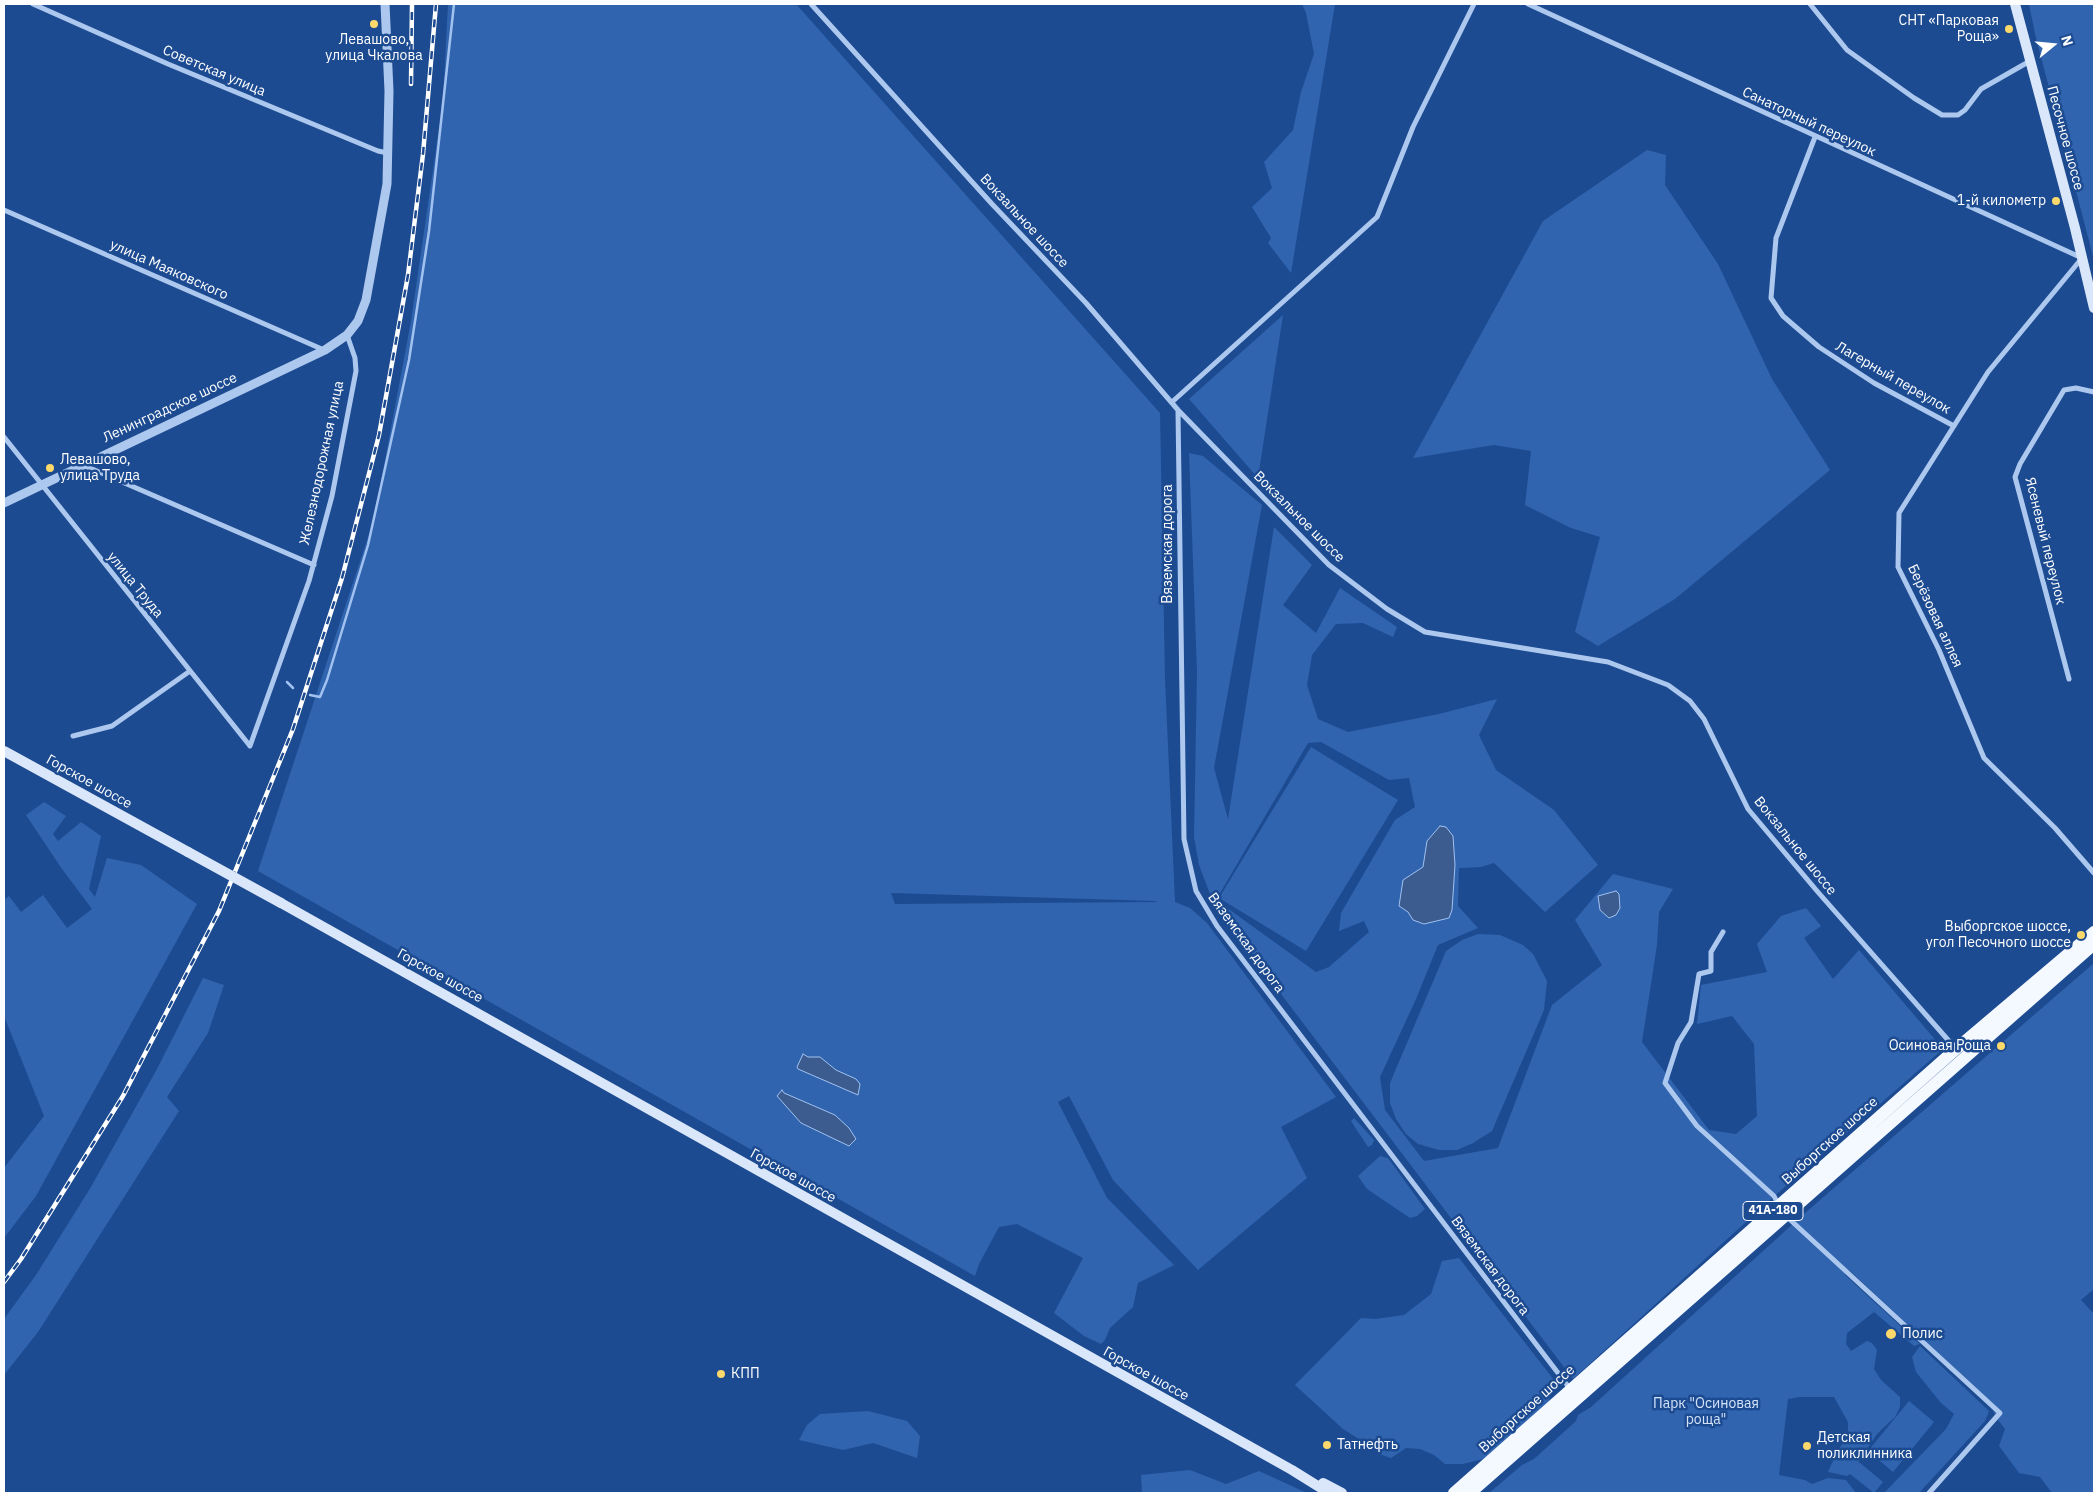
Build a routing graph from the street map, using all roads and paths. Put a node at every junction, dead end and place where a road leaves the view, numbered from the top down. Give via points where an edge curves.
1 (33, 4) edge
2 (384, 4) edge
3 (811, 4) edge
4 (1474, 4) edge
5 (1528, 4) edge
6 (1810, 4) edge
7 (2015, 4) edge
8 (2030, 61) junction
9 (1815, 137) junction
10 (388, 153) junction
11 (4, 210) edge
12 (2082, 258) junction
13 (2094, 308) edge
14 (347, 335) junction
15 (325, 350) junction
16 (2094, 392) edge
17 (1172, 402) junction
18 (1178, 410) junction
19 (1954, 426) junction
20 (4, 437) edge
21 (83, 465) junction
22 (41, 485) junction
23 (4, 503) edge
24 (314, 564) junction
25 (190, 671) junction
26 (2069, 679) dead end
27 (73, 736) dead end
28 (250, 746) joint
29 (4, 751) edge
30 (2094, 873) edge
31 (1723, 932) dead end
32 (2094, 932) edge
33 (2094, 944) edge
34 (1956, 1049) junction
35 (1782, 1211) junction
36 (1572, 1390) junction
37 (1292, 1470) junction
38 (1329, 1493) edge
39 (1342, 1493) edge
40 (1454, 1493) edge
41 (1470, 1493) edge
42 (1929, 1493) edge

1 - 10 street, Советская улица via 168,64
2 - 10 street via 389,91
3 - 17 street, Вокзальное шоссе via 1086,303
4 - 17 street via 1413,127 1377,216
5 - 9 street, Санаторный переулок
6 - 8 street via 1847,50 1942,114 1958,115 1981,90
7 - 8 main road, Песочное шоссе
8 - 12 main road, Песочное шоссе
9 - 12 street, Санаторный переулок
9 - 19 street, Лагерный переулок via 1776,238 1771,298 1783,316 1819,347 1874,383
10 - 14 street via 382,219 366,300 358,321
11 - 15 street, улица Маяковского
12 - 13 main road, Песочное шоссе
12 - 19 street, Берёзовая аллея via 1988,372
14 - 15 street, Ленинградское шоссе
14 - 24 street, Железнодорожная улица via 356,370 352,403
15 - 21 street, Ленинградское шоссе
16 - 26 street, Ясеневый переулок via 2076,388 2064,390 2015,477
17 - 18 street, Вокзальное шоссе
18 - 34 street, Вокзальное шоссе via 1329,565 1387,609 1425,632 1608,662 1668,685 1690,700 1704,719 1748,809
18 - 36 street, Вяземская дорога via 1184,839 1196,890 1223,934
19 - 30 street, Берёзовая аллея via 1899,513 1898,567 1939,650 1984,758 2055,828
20 - 22 street, улица Труда
21 - 22 street, Ленинградское шоссе
21 - 24 street
22 - 23 street, Ленинградское шоссе
22 - 25 street, улица Труда
24 - 28 street, Железнодорожная улица
25 - 27 street via 112,726
25 - 28 street, улица Труда
29 - 37 main road, Горское шоссе, bridge
31 - 35 street via 1711,952 1711,971 1698,974 1692,1022 1678,1043 1665,1082 1697,1126 1774,1196
32 - 34 main road, Выборгское шоссе / 41А-180
33 - 35 main road, Выборгское шоссе / 41А-180
34 - 35 main road, Выборгское шоссе / 41А-180
35 - 36 main road, Выборгское шоссе / 41А-180
35 - 41 main road, Выборгское шоссе / 41А-180
35 - 42 street via 2000,1413
36 - 40 main road, Выборгское шоссе / 41А-180
37 - 38 main road, Горское шоссе
37 - 39 main road, Горское шоссе via 1309,1475

